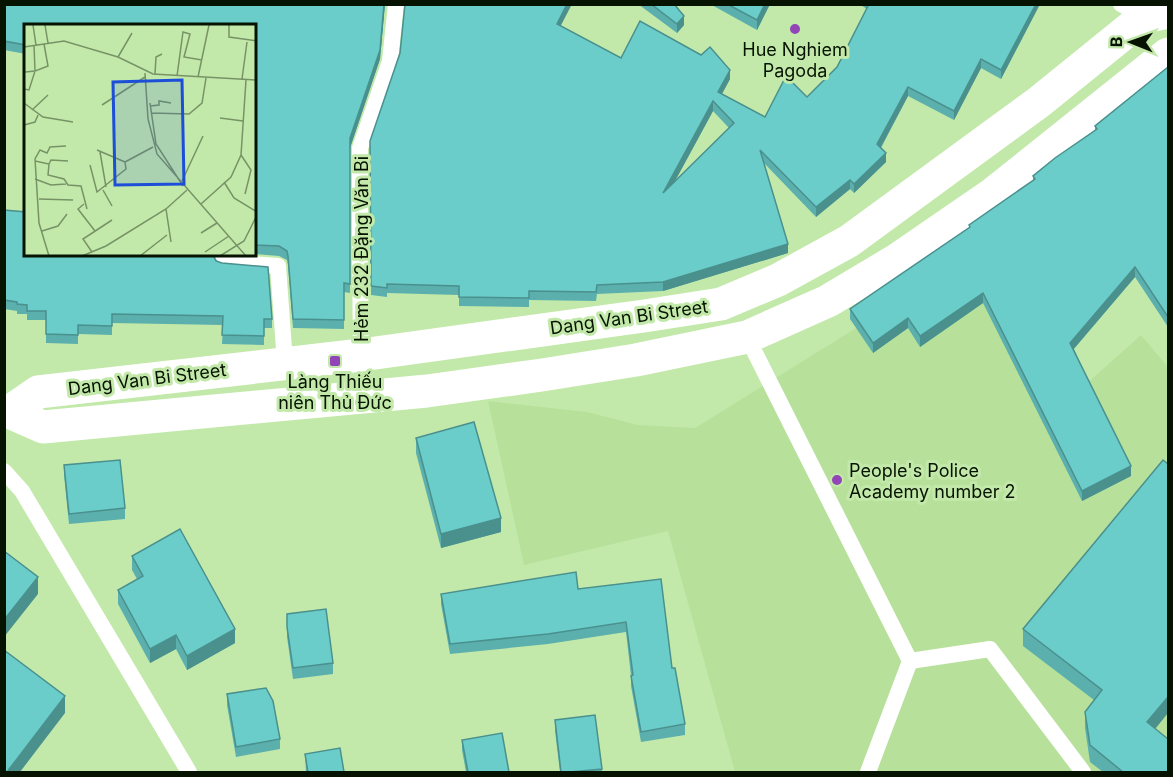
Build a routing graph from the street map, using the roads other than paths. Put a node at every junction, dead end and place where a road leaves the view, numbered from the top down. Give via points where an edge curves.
1 (396, 4) edge
2 (1144, 11) edge
3 (1168, 54) edge
4 (224, 256) edge
5 (747, 337) junction
6 (361, 355) junction
7 (285, 363) junction
8 (7, 412) edge
9 (4, 471) edge
10 (910, 661) junction
11 (189, 772) edge
12 (868, 772) edge
13 (1083, 772) edge

1 - 6 lane, Hẻm 232 Đặng Văn Bi via 390,61 360,148
2 - 6 main road, Dang Van Bi Street via 1039,102 849,241 778,280 721,304
3 - 5 main road, Dang Van Bi Street via 994,193 894,261 828,301
4 - 7 lane via 223,262 278,266
5 - 8 main road, Dang Van Bi Street via 636,360 427,391 43,427
5 - 10 lane
6 - 7 main road, Dang Van Bi Street
7 - 8 main road, Dang Van Bi Street via 38,392
9 - 11 lane via 22,491
10 - 12 lane
10 - 13 lane via 990,649

